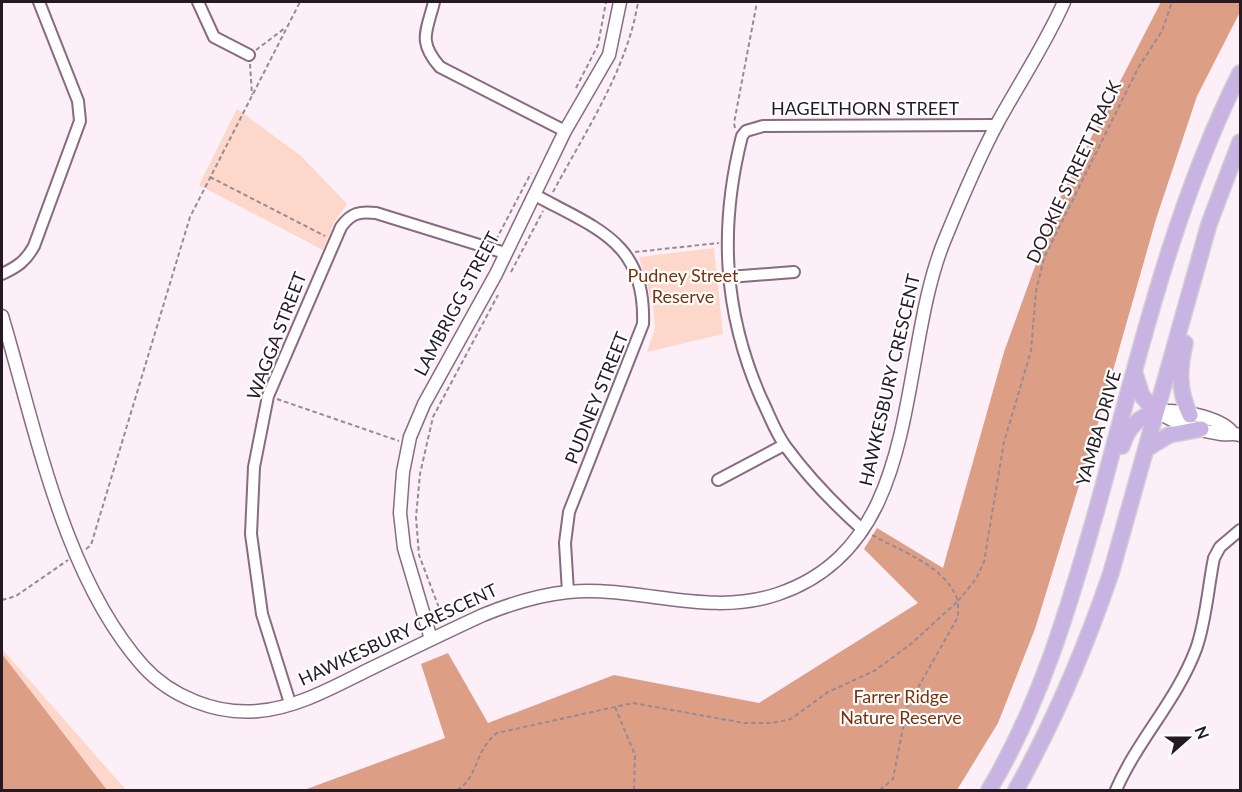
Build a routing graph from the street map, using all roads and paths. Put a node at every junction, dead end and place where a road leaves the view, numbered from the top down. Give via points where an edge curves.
1 (39, 2) edge
2 (198, 2) edge
3 (300, 2) edge
4 (434, 2) edge
5 (620, 2) edge
6 (638, 2) edge
7 (1064, 2) edge
8 (1172, 2) edge
9 (249, 55) dead end
10 (1240, 73) edge
11 (997, 125) junction
12 (565, 131) junction
13 (1240, 142) edge
14 (210, 177) junction
15 (528, 180) dead end
16 (537, 191) junction
17 (552, 198) junction
18 (334, 241) junction
19 (726, 243) junction
20 (505, 253) junction
21 (636, 259) dead end
22 (794, 272) dead end
23 (2, 274) edge
24 (729, 277) junction
25 (507, 279) dead end
26 (502, 289) dead end
27 (1187, 301) junction
28 (2, 316) edge
29 (1134, 372) junction
30 (268, 396) junction
31 (1156, 412) junction
32 (1190, 415) junction
33 (1201, 429) junction
34 (1236, 434) edge
35 (409, 444) junction
36 (784, 445) junction
37 (1146, 449) junction
38 (426, 450) junction
39 (1105, 477) junction
40 (718, 480) dead end
41 (863, 530) junction
42 (1240, 530) edge
43 (83, 550) dead end
44 (68, 560) dead end
45 (568, 592) junction
46 (2, 600) edge
47 (958, 601) junction
48 (449, 621) dead end
49 (431, 639) junction
50 (290, 704) junction
51 (615, 707) junction
52 (457, 790) edge
53 (634, 790) edge
54 (880, 790) edge
55 (989, 790) edge
56 (1016, 790) edge
57 (1116, 790) edge

1 - 23 street via 78,101 80,121 34,246 27,259
2 - 9 street via 214,37
3 - 14 path
4 - 12 street via 424,39 426,49 440,67
5 - 12 street, LAMBRIGG STREET via 609,55
6 - 17 path via 632,36 618,69
7 - 11 street, HAWKESBURY CRESCENT
8 - 47 path, DOOKIE STREET TRACK via 1162,31 1138,68 1044,258 1030,351 1004,441 987,550 976,579
10 - 29 main road, YAMBA DRIVE via 1186,200
11 - 19 street, HAGELTHORN STREET via 753,127 742,136 729,194
11 - 41 street, HAWKESBURY CRESCENT via 937,260 888,480
12 - 16 street, LAMBRIGG STREET
13 - 27 main road via 1209,224
14 - 18 path
14 - 43 path via 190,217 91,545
15 - 16 path
16 - 17 street, PUDNEY STREET
16 - 17 path
16 - 20 street, LAMBRIGG STREET
17 - 25 path
17 - 45 street, PUDNEY STREET via 618,243 630,260 644,299 643,324 569,512
18 - 20 street, WAGGA STREET via 347,218 366,212
18 - 30 street, WAGGA STREET
19 - 21 path via 631,252
19 - 24 street, HAGELTHORN STREET
20 - 35 street, LAMBRIGG STREET via 424,404
22 - 24 street
24 - 36 street, HAGELTHORN STREET via 740,341
26 - 38 path via 433,417
27 - 31 main road
27 - 32 main road via 1189,327 1179,378
28 - 50 street, HAWKESBURY CRESCENT via 76,555 144,668 204,705 239,712
29 - 31 main road via 1142,396
29 - 39 main road, YAMBA DRIVE
30 - 35 path
30 - 50 street, WAGGA STREET via 254,467 251,534 262,614
31 - 32 street via 1168,410
31 - 33 street via 1178,424
31 - 37 main road
31 - 39 main road via 1132,426
32 - 34 street via 1226,425
33 - 34 street
33 - 37 main road via 1169,435
35 - 38 path
35 - 49 street, LAMBRIGG STREET via 403,472 401,525
36 - 40 street
36 - 41 street, HAGELTHORN STREET via 816,484
37 - 56 main road via 1095,620 1058,711
38 - 48 path via 416,518 419,555 444,622
39 - 55 main road, YAMBA DRIVE via 1048,663 1017,737
41 - 45 street, HAWKESBURY CRESCENT via 831,566 799,586 760,600 723,604
41 - 47 path via 942,574
42 - 57 street via 1220,547 1214,558 1196,648 1129,760
44 - 46 path via 16,596
45 - 49 street, HAWKESBURY CRESCENT via 511,603
47 - 51 path via 888,661 828,692 791,719 757,724 633,703
47 - 54 path via 957,617 907,707 893,779
49 - 50 street, HAWKESBURY CRESCENT
51 - 52 path via 497,733 481,748 475,768
51 - 53 path via 635,754

